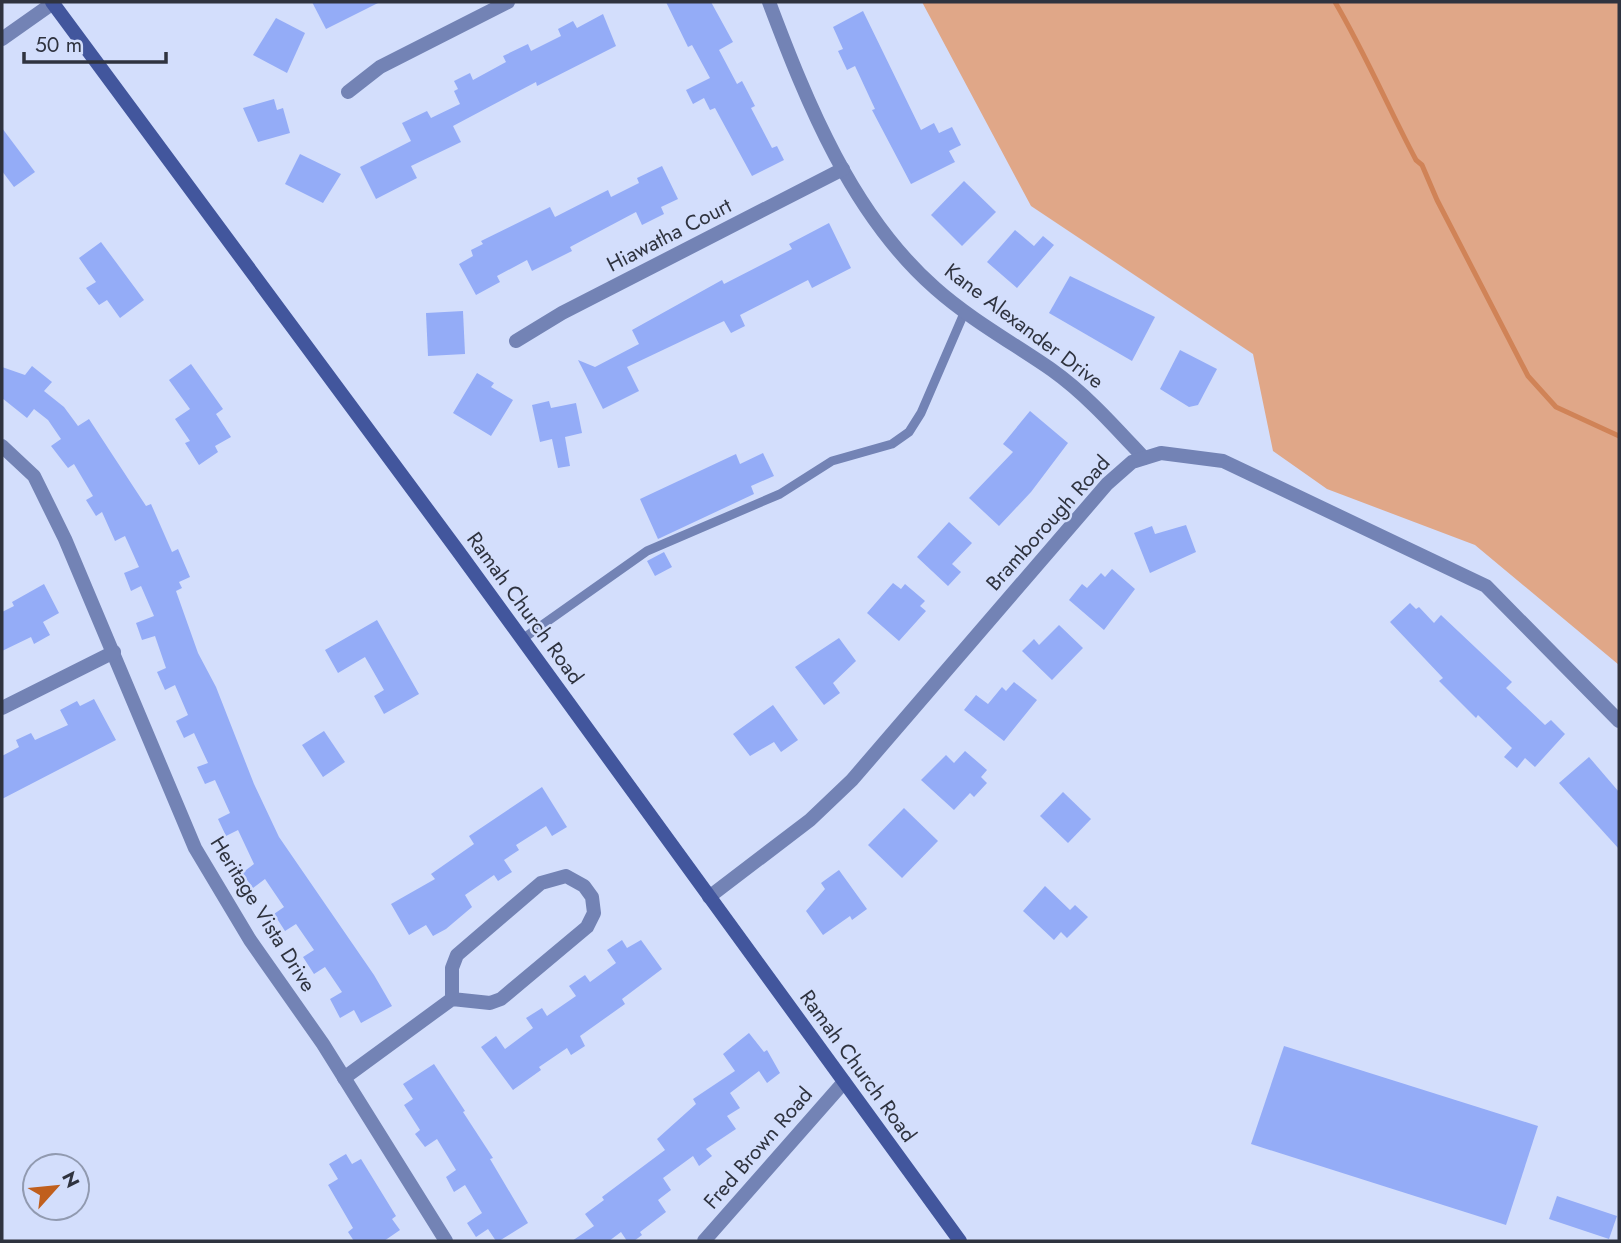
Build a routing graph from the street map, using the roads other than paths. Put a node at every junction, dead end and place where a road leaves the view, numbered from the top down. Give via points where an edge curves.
1 (53, 2) edge
2 (508, 2) edge
3 (769, 2) edge
4 (2, 39) edge
5 (348, 92) dead end
6 (843, 169) junction
7 (965, 311) junction
8 (516, 341) dead end
9 (2, 446) edge
10 (1144, 458) junction
11 (521, 640) junction
12 (114, 652) junction
13 (2, 708) edge
14 (1619, 721) edge
15 (709, 897) junction
16 (452, 999) junction
17 (344, 1077) junction
18 (844, 1082) junction
19 (446, 1241) edge
20 (704, 1241) edge
21 (960, 1241) edge

1 - 4 street
1 - 11 main road, Ramah Church Road
2 - 5 street via 380,67
3 - 6 street, Kane Alexander Drive via 798,81
6 - 7 street, Kane Alexander Drive via 895,248
6 - 8 street, Hiawatha Court
7 - 10 street, Kane Alexander Drive via 1087,398
7 - 11 lane via 922,413 909,432 892,444 832,461 780,494 647,551
9 - 12 street, Heritage Vista Drive via 34,477
10 - 14 street, Bramborough Road via 1161,453 1223,461 1486,586
10 - 15 street, Bramborough Road via 1132,462 1107,484 852,780 810,820
11 - 15 main road, Ramah Church Road
12 - 13 street
12 - 17 street, Heritage Vista Drive via 195,848 250,940
15 - 18 main road, Ramah Church Road
16 - 16 street via 490,1003 518,987 587,927 594,913 592,897 584,886 566,876 541,883 457,954
16 - 17 street
17 - 19 street, Heritage Vista Drive
18 - 20 street, Fred Brown Road
18 - 21 main road, Ramah Church Road

